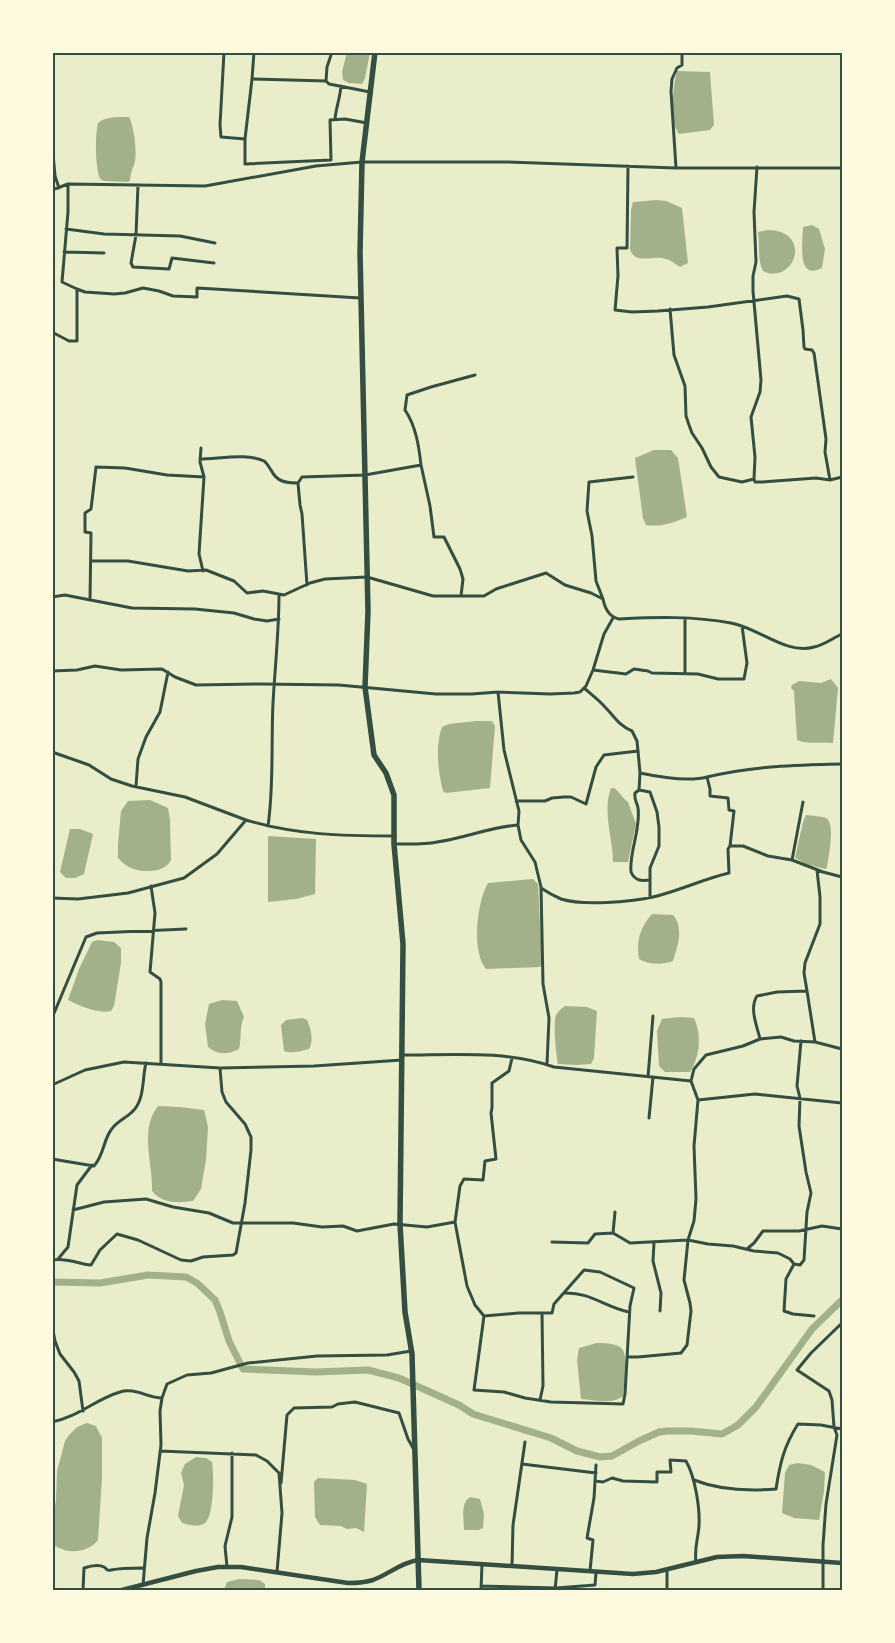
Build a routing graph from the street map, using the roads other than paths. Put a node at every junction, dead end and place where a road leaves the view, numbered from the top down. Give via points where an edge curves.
1 (224, 52) edge
2 (254, 52) edge
3 (332, 52) edge
4 (375, 52) edge
5 (682, 52) edge
6 (252, 79) junction
7 (326, 81) junction
8 (342, 86) junction
9 (370, 92) junction
10 (335, 119) junction
11 (367, 123) junction
12 (245, 139) junction
13 (52, 142) edge
14 (362, 162) junction
15 (628, 166) junction
16 (757, 167) junction
17 (676, 168) junction
18 (842, 168) edge
19 (68, 184) junction
20 (138, 185) junction
21 (59, 188) junction
22 (52, 190) edge
23 (66, 229) junction
24 (136, 235) junction
25 (215, 242) dead end
26 (64, 252) junction
27 (104, 253) dead end
28 (214, 263) dead end
29 (77, 289) junction
30 (361, 298) junction
31 (754, 300) junction
32 (670, 309) junction
33 (52, 332) edge
34 (475, 375) dead end
35 (201, 448) dead end
36 (200, 460) junction
37 (421, 465) junction
38 (365, 475) junction
39 (204, 477) junction
40 (633, 477) dead end
41 (842, 477) edge
42 (754, 480) junction
43 (830, 480) junction
44 (298, 483) junction
45 (91, 561) junction
46 (203, 570) junction
47 (367, 577) junction
48 (307, 584) junction
49 (279, 595) junction
50 (460, 596) junction
51 (52, 597) edge
52 (90, 600) junction
53 (603, 600) junction
54 (613, 618) junction
55 (685, 618) junction
56 (279, 619) junction
57 (742, 626) junction
58 (842, 634) edge
59 (593, 670) junction
60 (52, 671) edge
61 (168, 672) junction
62 (685, 673) junction
63 (275, 684) junction
64 (365, 687) junction
65 (584, 688) junction
66 (498, 692) junction
67 (638, 751) junction
68 (52, 752) edge
69 (842, 764) edge
70 (640, 773) junction
71 (707, 777) junction
72 (136, 786) junction
73 (640, 790) junction
74 (516, 801) junction
75 (803, 802) dead end
76 (246, 820) junction
77 (518, 825) junction
78 (268, 826) junction
79 (395, 836) junction
80 (394, 844) junction
81 (730, 846) junction
82 (792, 860) junction
83 (817, 870) junction
84 (842, 877) edge
85 (650, 880) junction
86 (152, 886) junction
87 (540, 887) junction
88 (650, 897) junction
89 (52, 898) edge
90 (154, 929) junction
91 (186, 929) dead end
92 (807, 991) junction
93 (653, 1016) dead end
94 (52, 1018) edge
95 (760, 1039) junction
96 (801, 1042) junction
97 (815, 1042) junction
98 (842, 1049) edge
99 (402, 1058) junction
100 (512, 1058) junction
101 (146, 1063) junction
102 (160, 1064) junction
103 (546, 1064) junction
104 (220, 1068) junction
105 (648, 1077) junction
106 (653, 1077) junction
107 (691, 1081) junction
108 (52, 1085) edge
109 (800, 1098) junction
110 (698, 1100) junction
111 (842, 1103) edge
112 (650, 1118) dead end
113 (52, 1159) edge
114 (92, 1165) junction
115 (73, 1210) junction
116 (615, 1212) dead end
117 (456, 1222) junction
118 (241, 1224) junction
119 (400, 1224) junction
120 (807, 1229) junction
121 (842, 1230) edge
122 (612, 1233) junction
123 (688, 1240) junction
124 (552, 1242) dead end
125 (654, 1243) junction
126 (746, 1249) junction
127 (58, 1259) junction
128 (52, 1260) edge
129 (794, 1264) junction
130 (563, 1293) junction
131 (660, 1311) dead end
132 (629, 1312) junction
133 (542, 1313) junction
134 (484, 1316) junction
135 (814, 1316) dead end
136 (842, 1323) edge
137 (52, 1325) edge
138 (412, 1352) junction
139 (627, 1357) junction
140 (162, 1398) junction
141 (540, 1400) junction
142 (83, 1411) junction
143 (52, 1422) edge
144 (834, 1427) junction
145 (842, 1429) edge
146 (525, 1442) dead end
147 (160, 1451) junction
148 (415, 1451) junction
149 (232, 1453) junction
150 (522, 1464) junction
151 (596, 1465) dead end
152 (596, 1473) junction
153 (693, 1480) junction
154 (595, 1481) junction
155 (281, 1483) junction
156 (418, 1560) junction
157 (824, 1561) junction
158 (696, 1562) junction
159 (842, 1563) edge
160 (482, 1564) junction
161 (228, 1566) junction
162 (512, 1566) junction
163 (144, 1568) junction
164 (558, 1570) junction
165 (667, 1570) junction
166 (277, 1572) junction
167 (593, 1572) junction
168 (143, 1585) junction
169 (481, 1589) edge
170 (556, 1589) edge
171 (83, 1590) edge
172 (122, 1590) edge
173 (419, 1590) edge
174 (668, 1590) edge
175 (823, 1590) edge

1 - 12 street via 222,136
2 - 6 street
3 - 7 street
4 - 9 highway
5 - 17 street via 682,65 677,68 671,91
6 - 7 street
6 - 12 street
7 - 8 street
8 - 9 street
8 - 10 street
9 - 11 highway
10 - 11 street
10 - 12 street via 330,120 331,160 245,164
11 - 14 highway
13 - 21 street
14 - 15 street
14 - 20 street via 316,166 205,186
14 - 30 highway
15 - 17 street
15 - 32 street via 627,248 618,248 615,310
16 - 17 street
16 - 18 street
16 - 31 street
19 - 20 street
19 - 21 street
19 - 23 street
20 - 24 street
21 - 22 street
23 - 24 street
23 - 26 street
24 - 25 street via 180,236
24 - 28 street via 133,267 169,268 172,258
26 - 27 street
26 - 29 street via 62,282
29 - 30 street via 114,294 143,288 173,296 196,297 197,288
29 - 33 street via 77,341 69,341
30 - 38 highway
31 - 32 street
31 - 42 street via 760,380 760,392 752,417
31 - 43 street via 787,296 799,299 804,347 814,353
32 - 42 street via 674,354 685,386 686,416 692,434 719,477 742,482
34 - 37 street via 407,395 405,410 414,430
35 - 36 street
36 - 39 street
36 - 44 street via 254,458 266,462 281,481
37 - 38 street
37 - 50 street via 434,537 444,537 460,569 463,579
38 - 44 street via 302,477
38 - 47 highway
39 - 45 street via 96,467 91,510 85,513 85,532 91,537
39 - 46 street via 199,554
40 - 53 street via 589,482 587,511 596,580
41 - 43 street
42 - 43 street
44 - 48 street
45 - 46 street via 128,561 188,571
45 - 52 street
46 - 49 street via 234,582 247,593 263,591
47 - 48 street via 325,579
47 - 50 street via 433,596
47 - 64 highway
48 - 49 street
49 - 56 street
50 - 53 street via 484,596 546,573 565,585
51 - 52 street via 65,595
52 - 56 street via 132,608 187,608 234,613 267,621
53 - 54 street
54 - 55 street
54 - 59 street via 604,634
55 - 57 street
55 - 62 street
56 - 63 street
57 - 58 street via 791,647 814,648
57 - 62 street via 747,662 744,679 718,679
59 - 62 street via 626,674 634,669 652,673
59 - 65 street
60 - 61 street via 95,666
61 - 63 street via 196,686
61 - 72 street via 160,712 138,760
63 - 64 street
63 - 78 street
64 - 66 street via 407,693
64 - 79 highway via 374,755 394,794
65 - 66 street via 580,692 563,694
65 - 67 street via 625,729 632,731
66 - 74 street via 504,750
67 - 70 street
67 - 74 street via 604,755 596,767 586,804 570,797
68 - 72 street via 89,766 111,779
69 - 71 street via 784,765
70 - 71 street via 656,777
70 - 73 street
71 - 81 street via 710,796 728,798 729,810 734,811
72 - 76 street via 185,796
73 - 85 street via 650,792 659,827 659,846 650,868
73 - 85 street via 634,798 638,808 637,835 631,872 636,880
74 - 77 street
75 - 82 street
76 - 78 street
76 - 86 street via 217,854 184,878
77 - 80 street via 420,845
77 - 87 street via 521,840 535,862
78 - 79 street via 336,836
79 - 80 highway
80 - 99 highway via 403,944
81 - 82 street via 743,846 768,856
81 - 88 street via 729,873
82 - 83 street
83 - 84 street
83 - 92 street via 820,924 805,962
85 - 88 street
86 - 89 street via 112,895
86 - 90 street
87 - 88 street via 571,901 607,902
87 - 103 street via 543,984 549,1018
90 - 91 street
90 - 94 street via 97,933 86,937
90 - 102 street via 150,972 161,982
92 - 95 street via 757,996 754,1012
92 - 97 street
93 - 105 street
95 - 96 street via 781,1037
95 - 107 street via 706,1055 694,1070
96 - 97 street
96 - 109 street via 797,1086
97 - 98 street
99 - 100 street via 484,1055
99 - 104 street via 314,1066
99 - 119 highway
100 - 103 street
100 - 117 street via 509,1071 492,1083 491,1113 496,1160 485,1161 483,1180 464,1179 459,1192
101 - 102 street
101 - 108 street via 124,1062 85,1070
101 - 114 street via 136,1108 111,1130 99,1161
102 - 104 street
103 - 105 street
104 - 118 street via 226,1102 245,1124 250,1137
105 - 106 street
106 - 107 street
106 - 112 street
107 - 110 street
109 - 110 street via 755,1094
109 - 111 street
109 - 120 street via 799,1126 811,1193
110 - 123 street via 694,1146 696,1194 694,1221
113 - 114 street
114 - 115 street via 77,1185
115 - 118 street via 104,1202 146,1199
115 - 127 street via 68,1247
116 - 122 street
117 - 119 street via 427,1227
117 - 134 street via 467,1286 475,1306
118 - 119 street via 343,1226 357,1231
118 - 127 street via 237,1251 233,1255 181,1260 117,1234 100,1250 91,1265
119 - 138 highway via 405,1312
120 - 121 street via 822,1226
120 - 126 street via 763,1231
120 - 129 street via 804,1260 800,1265
122 - 124 street via 595,1234 588,1243
122 - 125 street via 630,1242
123 - 125 street
123 - 126 street
123 - 139 street via 684,1280 691,1311 687,1345 681,1353
125 - 131 street via 653,1261 662,1293
126 - 129 street via 778,1253
127 - 128 street
129 - 135 street via 786,1279 784,1311
130 - 132 street via 590,1296
130 - 132 street via 584,1270 600,1272 634,1288
130 - 133 street via 552,1313
132 - 139 street
133 - 134 street
133 - 141 street via 543,1386
134 - 141 street via 474,1390 504,1392
136 - 144 street via 797,1370 829,1391
137 - 142 street via 60,1354 79,1381
138 - 140 street via 317,1356 232,1366 211,1373 187,1375 171,1382 167,1384
138 - 148 highway
139 - 141 street via 623,1404
140 - 142 street via 121,1391
140 - 147 street
142 - 143 street
144 - 145 street
144 - 153 street via 798,1424 780,1461 776,1489 716,1486
144 - 157 street via 837,1440 826,1504
146 - 150 street
147 - 149 street
147 - 163 street
148 - 155 street via 399,1413 355,1402 332,1407 294,1408 288,1414 285,1430
148 - 156 highway
149 - 155 street via 261,1457 280,1473
149 - 161 street via 232,1517 225,1546
150 - 152 street
150 - 162 street via 513,1525
151 - 152 street
152 - 154 street
153 - 154 street via 686,1461 670,1460 671,1472 657,1472 657,1482 612,1478
153 - 158 street via 699,1518
154 - 167 street via 587,1538 593,1540
155 - 166 street
156 - 160 street
156 - 166 street via 406,1562 373,1580 360,1583
156 - 173 highway
157 - 158 street via 718,1556
157 - 159 street
157 - 175 street
158 - 165 street
160 - 162 street
160 - 169 street
161 - 166 street
161 - 168 street
162 - 164 street
163 - 168 street
163 - 171 street via 106,1570 103,1566 91,1565 82,1572
164 - 167 street
164 - 170 street
165 - 167 street via 633,1574
165 - 174 street
167 - 170 street via 595,1585
168 - 172 street
169 - 170 street

